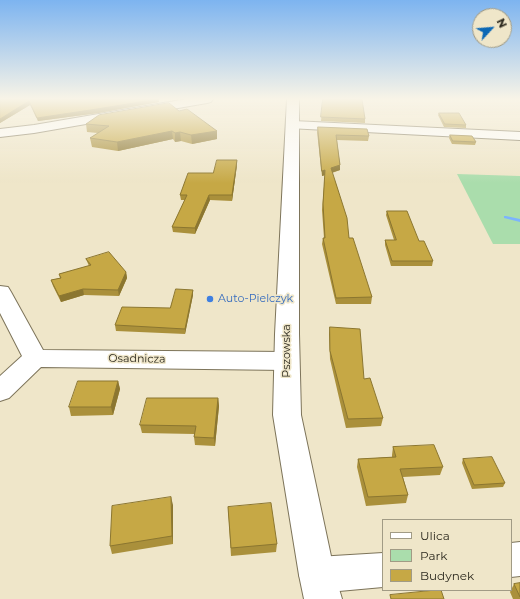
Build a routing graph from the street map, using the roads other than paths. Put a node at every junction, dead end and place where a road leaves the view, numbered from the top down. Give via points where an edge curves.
1 (293, 126) edge
2 (48, 127) edge
3 (315, 127) edge
4 (0, 134) edge
5 (520, 136) edge
6 (0, 292) edge
7 (35, 358) junction
8 (286, 360) junction
9 (0, 391) edge
10 (382, 570) edge
11 (320, 587) edge

1 - 8 street, Pszowska
2 - 4 street
3 - 5 street
6 - 7 street
7 - 8 street, Osadnicza
7 - 9 street
8 - 11 street, Pszowska via 288,415
10 - 11 street

